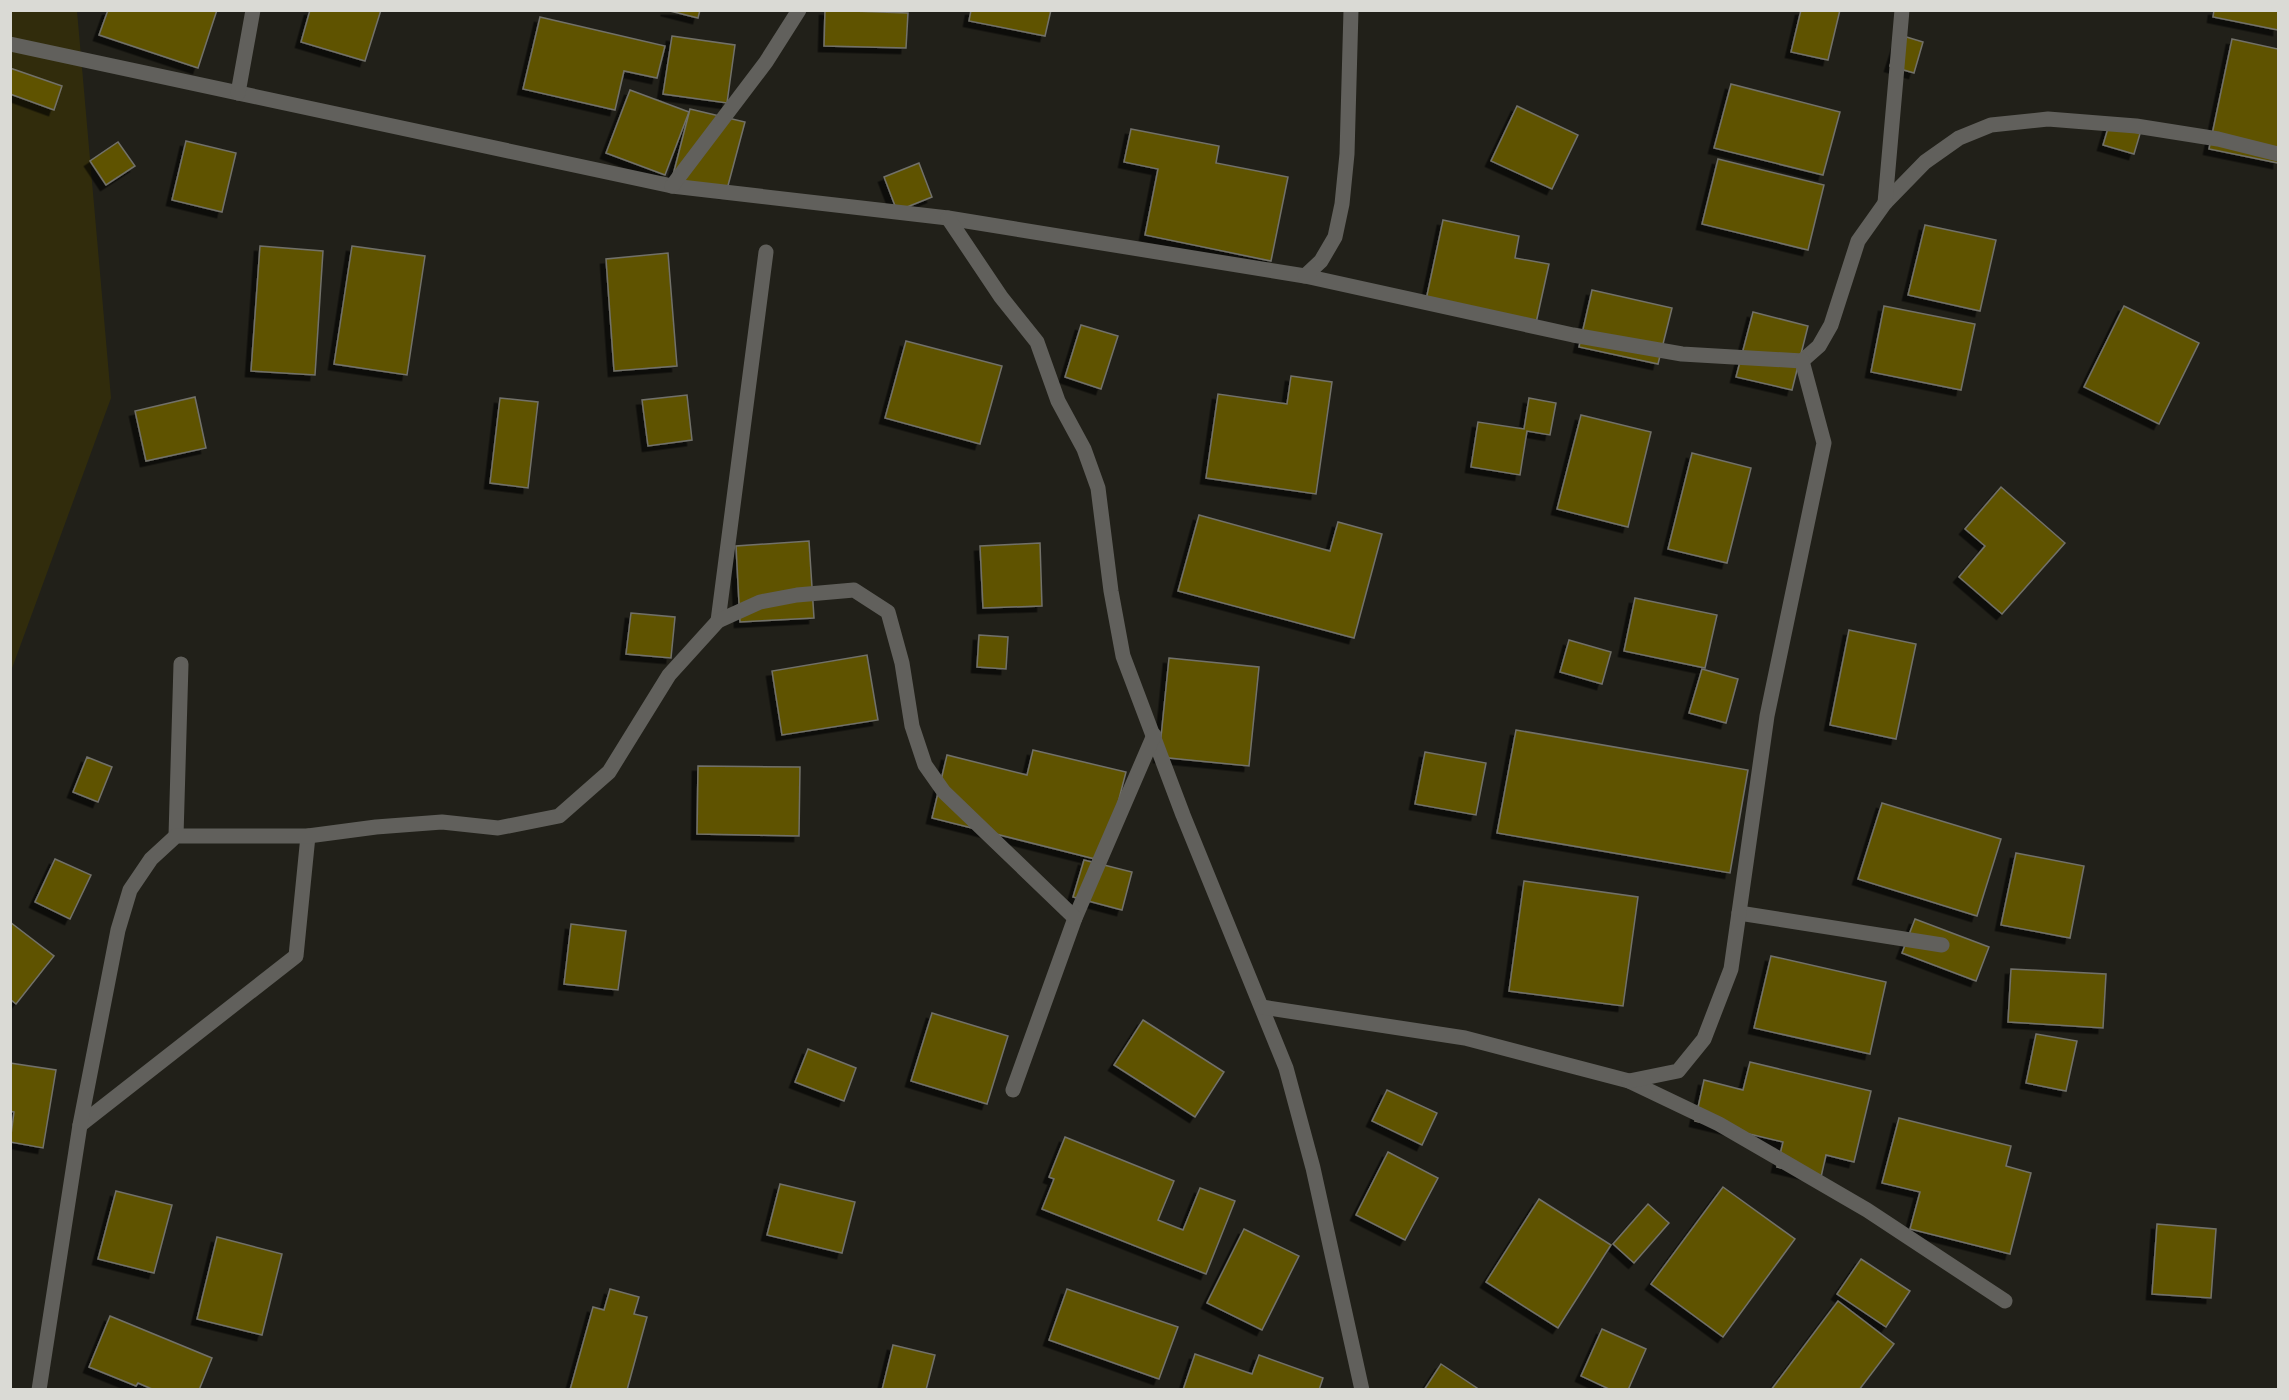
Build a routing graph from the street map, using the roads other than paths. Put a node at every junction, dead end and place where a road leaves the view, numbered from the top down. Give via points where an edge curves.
1 (253, 10) edge
2 (799, 10) edge
3 (1351, 10) edge
4 (1902, 10) edge
5 (10, 44) edge
6 (238, 93) junction
7 (2278, 154) edge
8 (672, 186) junction
9 (1885, 203) junction
10 (948, 218) junction
11 (766, 252) dead end
12 (1305, 276) junction
13 (1802, 361) junction
14 (718, 621) junction
15 (181, 664) dead end
16 (1154, 735) junction
17 (176, 836) junction
18 (308, 836) junction
19 (1739, 913) junction
20 (1075, 918) junction
21 (1942, 945) dead end
22 (1262, 1007) junction
23 (1629, 1081) junction
24 (1013, 1090) dead end
25 (80, 1125) junction
26 (2005, 1301) dead end
27 (39, 1389) edge
28 (1362, 1389) edge

1 - 6 street
2 - 8 street via 766,62
3 - 12 street via 1342,204 1335,237 1321,261
4 - 9 street
5 - 6 street
6 - 8 street
7 - 9 street via 2136,126 2048,120 1991,126 1959,138 1925,162
8 - 10 street
9 - 13 street via 1858,241 1831,325 1819,346
10 - 12 street
10 - 16 street via 1000,297 1037,342 1058,401 1084,449 1098,488 1123,656
11 - 14 street
12 - 13 street via 1573,335 1682,354
13 - 19 street via 1824,443 1767,716
14 - 18 street via 669,675 609,772 559,816 498,828 442,822
14 - 20 street via 760,602 854,590 888,612 902,663 912,726 925,765 944,792
15 - 17 street
16 - 20 street
16 - 22 street
17 - 18 street
17 - 25 street via 151,858 130,890 118,930
18 - 25 street via 296,956
19 - 21 street
19 - 23 street via 1731,969 1704,1039 1678,1071
20 - 24 street
22 - 23 street via 1465,1038
22 - 28 street via 1286,1068 1310,1156
23 - 26 street via 1719,1124 1867,1210
25 - 27 street

